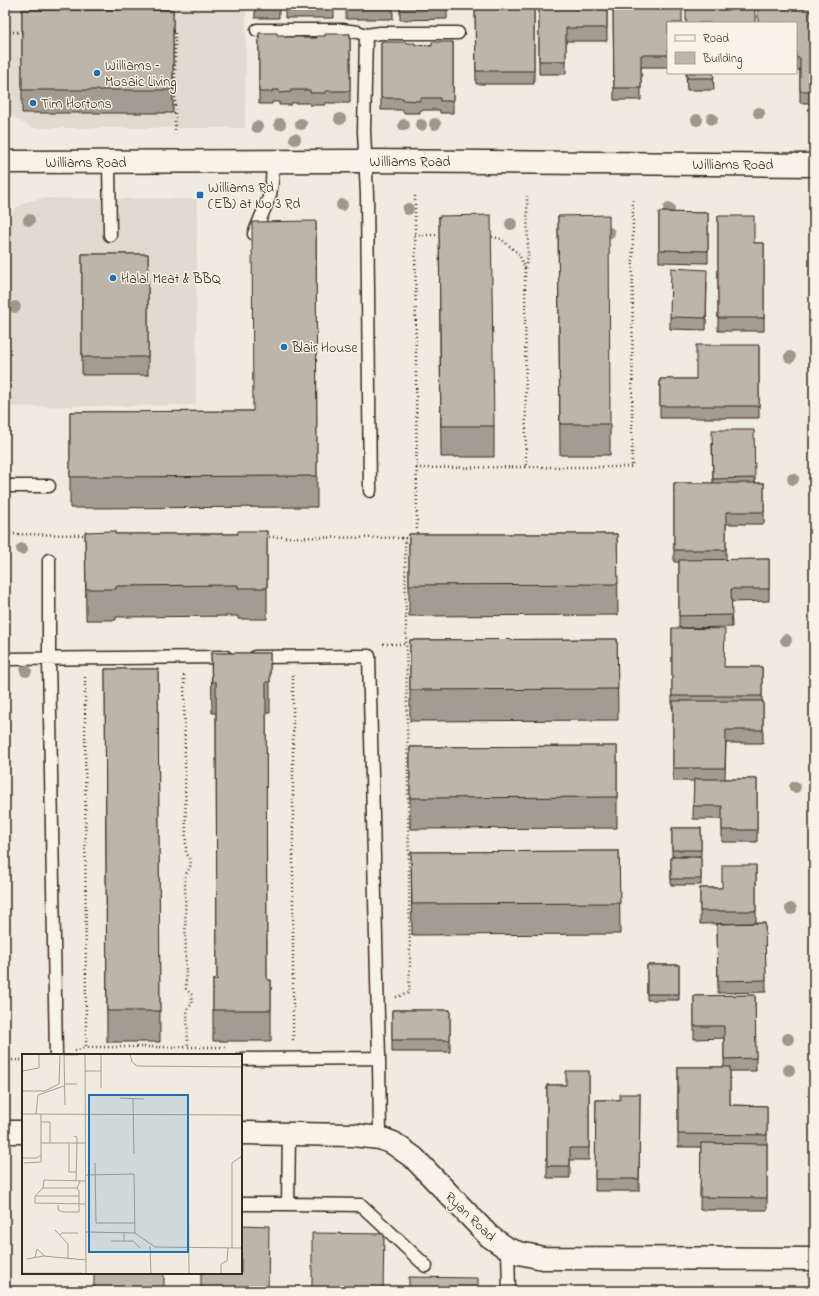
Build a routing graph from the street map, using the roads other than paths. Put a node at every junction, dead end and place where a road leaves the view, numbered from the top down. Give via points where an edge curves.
1 (257, 30) dead end
2 (458, 33) dead end
3 (366, 35) junction
4 (273, 161) junction
5 (365, 161) junction
6 (5, 162) edge
7 (109, 162) junction
8 (814, 165) edge
9 (254, 234) edge
10 (110, 235) dead end
11 (5, 486) edge
12 (49, 486) dead end
13 (370, 491) dead end
14 (49, 560) dead end
15 (5, 659) edge
16 (49, 659) junction
17 (56, 1054) edge
18 (379, 1058) junction
19 (242, 1059) edge
20 (5, 1132) edge
21 (22, 1132) edge
22 (242, 1133) edge
23 (288, 1134) junction
24 (380, 1138) junction
25 (242, 1204) edge
26 (288, 1204) junction
27 (508, 1249) junction
28 (814, 1259) edge
29 (426, 1266) dead end
30 (509, 1291) edge

1 - 3 lane via 350,30
2 - 3 lane
3 - 5 lane
4 - 5 street, Williams Road
4 - 7 street, Williams Road
4 - 9 lane via 268,203
5 - 8 street, Williams Road
5 - 13 lane
6 - 7 street, Williams Road
7 - 10 lane
11 - 12 lane
14 - 16 lane
15 - 16 lane
16 - 17 lane
16 - 18 lane via 370,656
18 - 19 lane
18 - 24 lane
20 - 21 street
22 - 23 street, Ryan Road
23 - 24 street, Ryan Road
23 - 26 lane
24 - 27 street, Ryan Road via 405,1150 489,1236
25 - 26 lane
26 - 29 lane via 361,1205
27 - 28 street, Ryan Road via 544,1258
27 - 30 lane

